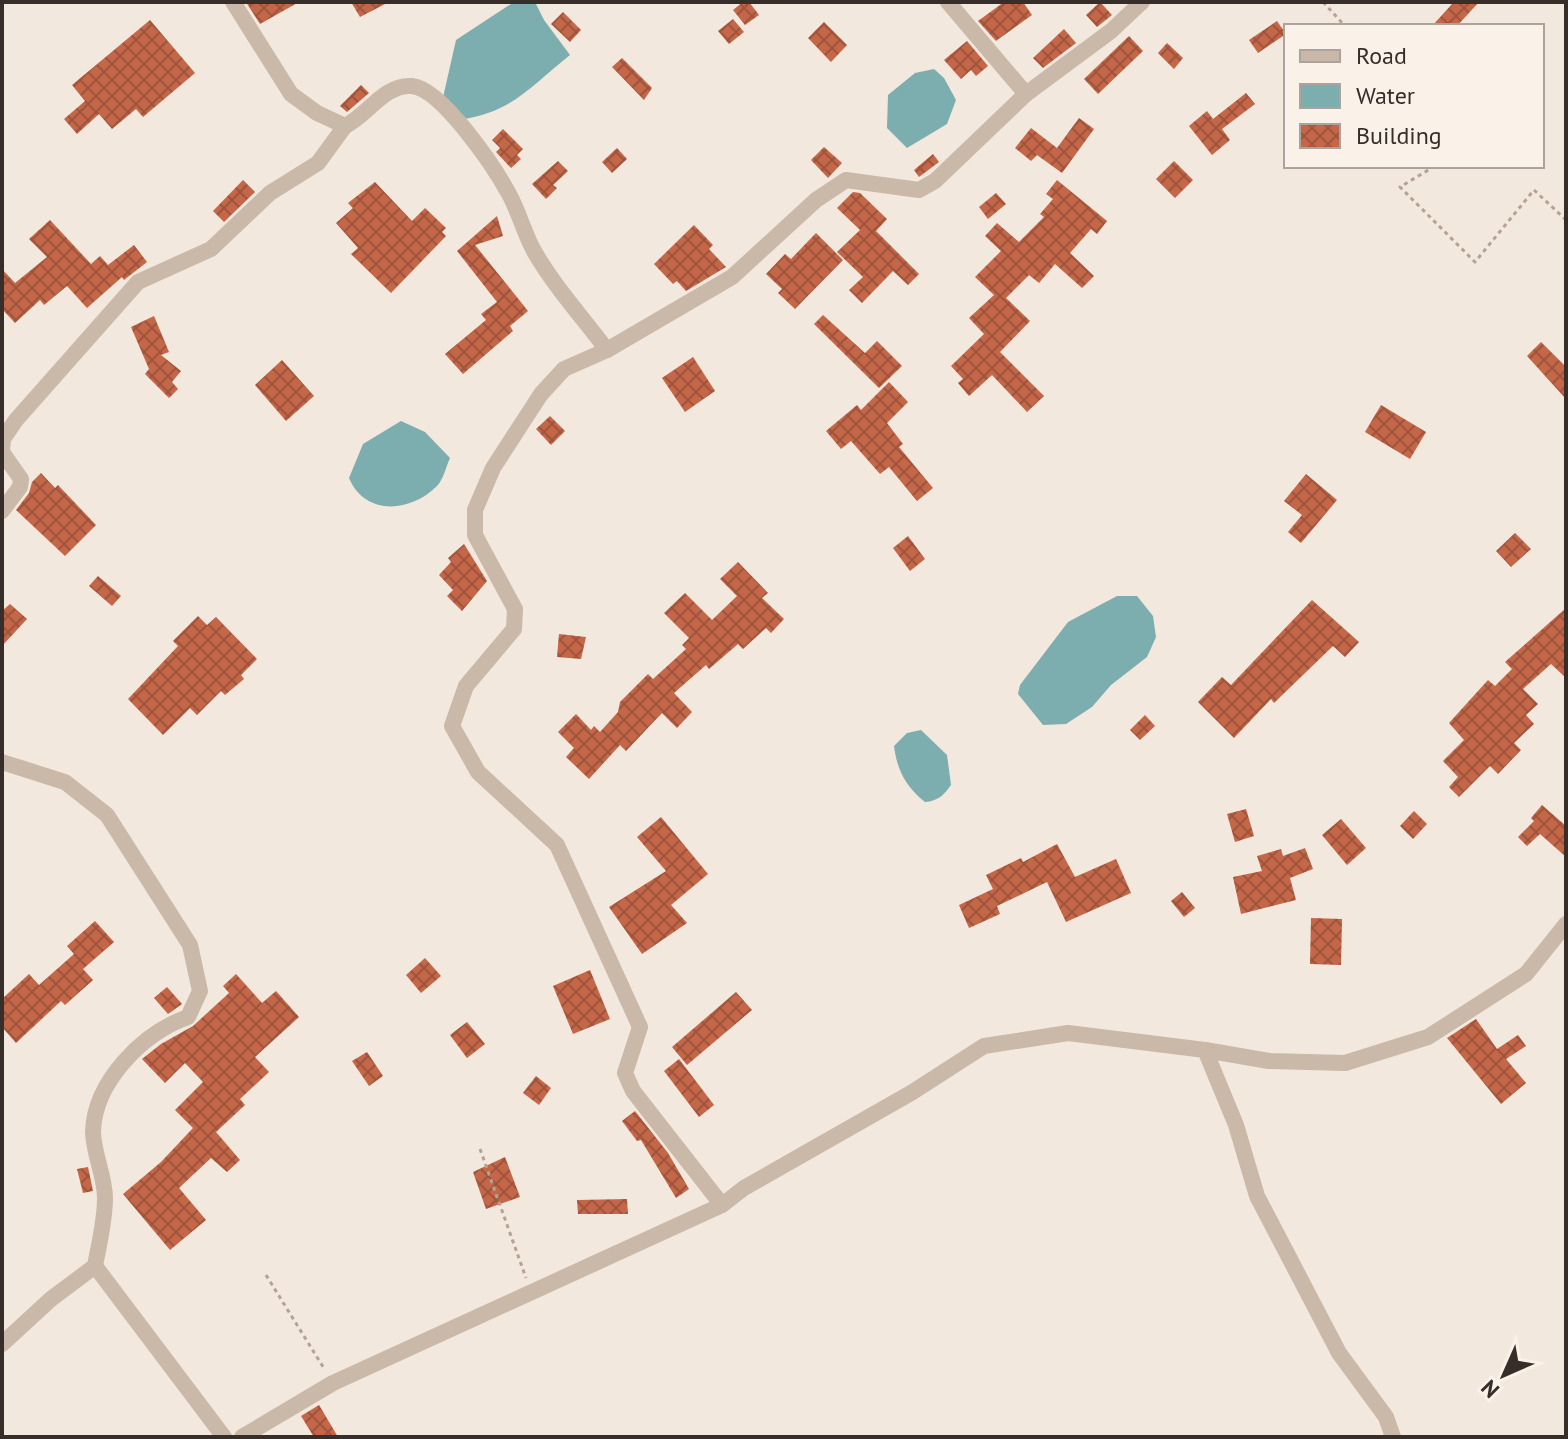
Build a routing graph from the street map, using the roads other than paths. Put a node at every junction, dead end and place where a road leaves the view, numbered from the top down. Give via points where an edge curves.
1 (233, 2) edge
2 (948, 2) edge
3 (1142, 2) edge
4 (1026, 94) junction
5 (345, 126) junction
6 (607, 350) junction
7 (2, 451) edge
8 (2, 511) edge
9 (2, 762) edge
10 (1566, 924) edge
11 (1205, 1050) junction
12 (722, 1205) junction
13 (95, 1266) junction
14 (2, 1344) edge
15 (224, 1437) edge
16 (242, 1437) edge
17 (1393, 1437) edge

1 - 5 street via 291,94
2 - 4 street
3 - 4 street
4 - 6 street via 935,181 919,190 846,180 816,200 732,277
5 - 6 street via 359,120 389,91 423,88 467,132 508,193 534,251
5 - 7 street via 318,163 270,193 211,249 138,282 16,420 3,439
6 - 12 street via 564,369 541,394 493,468 475,510 475,535 515,609 514,629 466,686 452,726 478,772 557,845 640,1027 625,1073 633,1091
7 - 8 street via 21,479
9 - 13 street via 65,782 107,815 190,945 200,991 188,1017 167,1025 141,1046 115,1073 100,1099 93,1131 105,1197
10 - 11 street via 1526,974 1428,1037 1345,1063 1269,1061
11 - 12 street via 1068,1033 984,1046
11 - 17 street via 1236,1125 1257,1196 1339,1353 1386,1417
12 - 16 street via 333,1383
13 - 14 street
13 - 15 street

